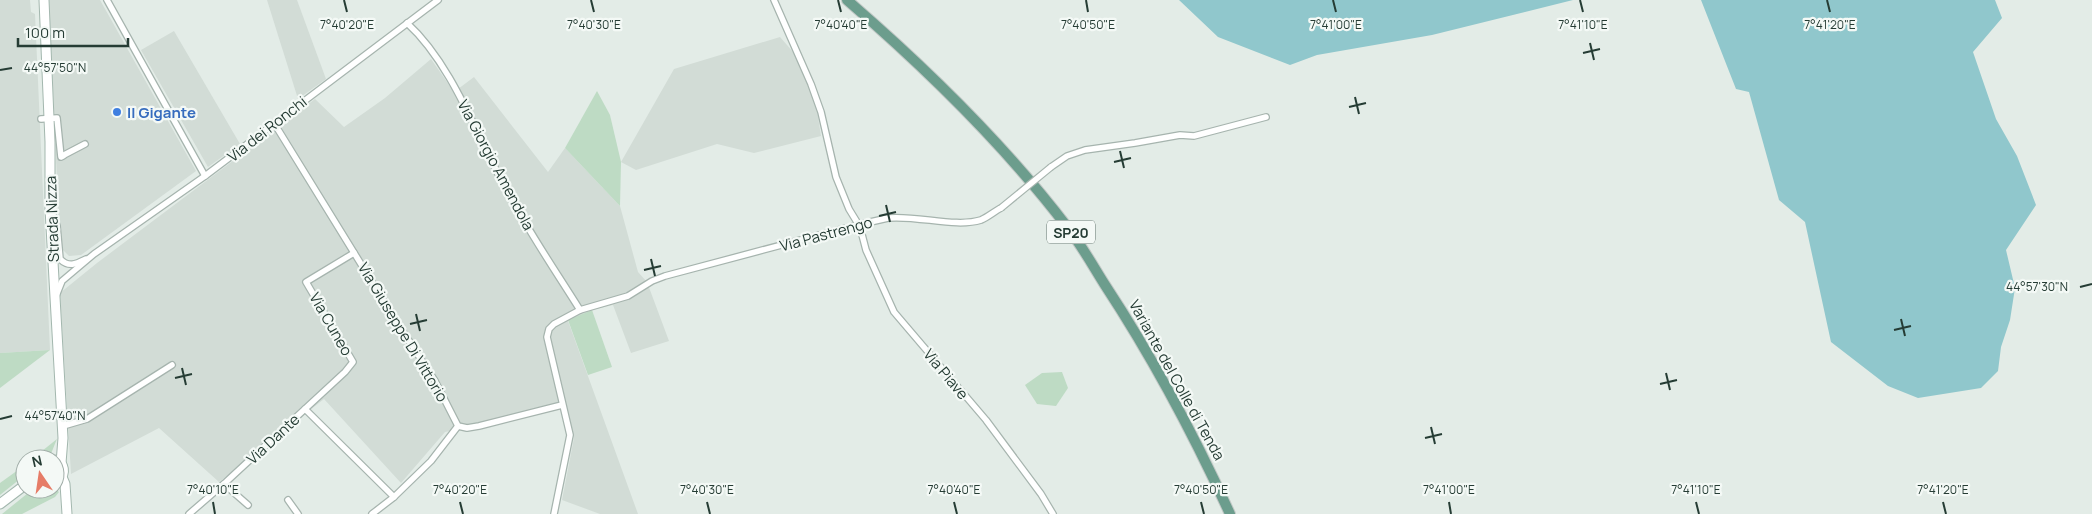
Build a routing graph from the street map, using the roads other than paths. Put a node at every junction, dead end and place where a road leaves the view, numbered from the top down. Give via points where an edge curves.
1 (44, 0) edge
2 (107, 0) edge
3 (438, 0) edge
4 (774, 0) edge
5 (847, 0) edge
6 (407, 23) junction
7 (1266, 117) dead end
8 (45, 119) junction
9 (274, 123) junction
10 (85, 144) dead end
11 (205, 176) junction
12 (50, 209) junction
13 (857, 224) junction
14 (354, 253) junction
15 (94, 254) junction
16 (55, 298) junction
17 (580, 310) junction
18 (353, 362) joint
19 (172, 366) dead end
20 (562, 405) junction
21 (305, 409) junction
22 (63, 426) junction
23 (458, 426) junction
24 (60, 449) edge
25 (224, 484) junction
26 (65, 492) edge
27 (15, 493) edge
28 (394, 498) junction
29 (288, 500) dead end
30 (0, 504) edge
31 (248, 505) dead end
32 (67, 514) edge
33 (189, 514) edge
34 (298, 514) edge
35 (372, 514) edge
36 (554, 514) edge
37 (1053, 514) edge
38 (1230, 514) edge

1 - 8 street, Strada Nizza
2 - 11 street
3 - 6 street, Via dei Ronchi
4 - 13 street, Via Piave via 811,84 836,177
5 - 38 main road, Variante del Colle di Tenda / SP20 via 976,120 1069,228 1140,338 1208,464
6 - 9 street, Via dei Ronchi
6 - 17 street, Via Giorgio Amendola via 422,37 441,65 506,191
7 - 13 street, Via Pastrengo, bridge via 1194,136 1180,135 1066,156 981,220 959,222 903,216
8 - 10 street via 57,118 61,157
8 - 12 street, Strada Nizza
9 - 11 street, Via dei Ronchi
9 - 14 street, Via Giuseppe Di Vittorio
11 - 15 street, Via dei Ronchi
12 - 15 street, Via dei Ronchi via 57,226 59,254 63,262 76,264
12 - 16 street, Strada Nizza
13 - 17 street, Via Pastrengo via 681,271 652,281 628,296
13 - 37 street, Via Piave via 894,312 986,420 1042,494
14 - 18 street, Via Cuneo via 306,282
14 - 23 street, Via Giuseppe Di Vittorio via 440,388
15 - 16 street, Via dei Ronchi via 62,282
16 - 22 street, Strada Nizza
17 - 20 street, Via Pastrengo via 554,324 547,333
18 - 21 street, Via Dante
19 - 22 street via 87,419
20 - 23 street via 479,426
20 - 36 street via 570,435
21 - 25 street, Via Dante
21 - 28 street
22 - 24 street, Strada Nizza
23 - 28 street via 431,461
25 - 31 street
25 - 33 street, Via Dante
26 - 32 street
27 - 30 street
28 - 35 street
29 - 34 street

